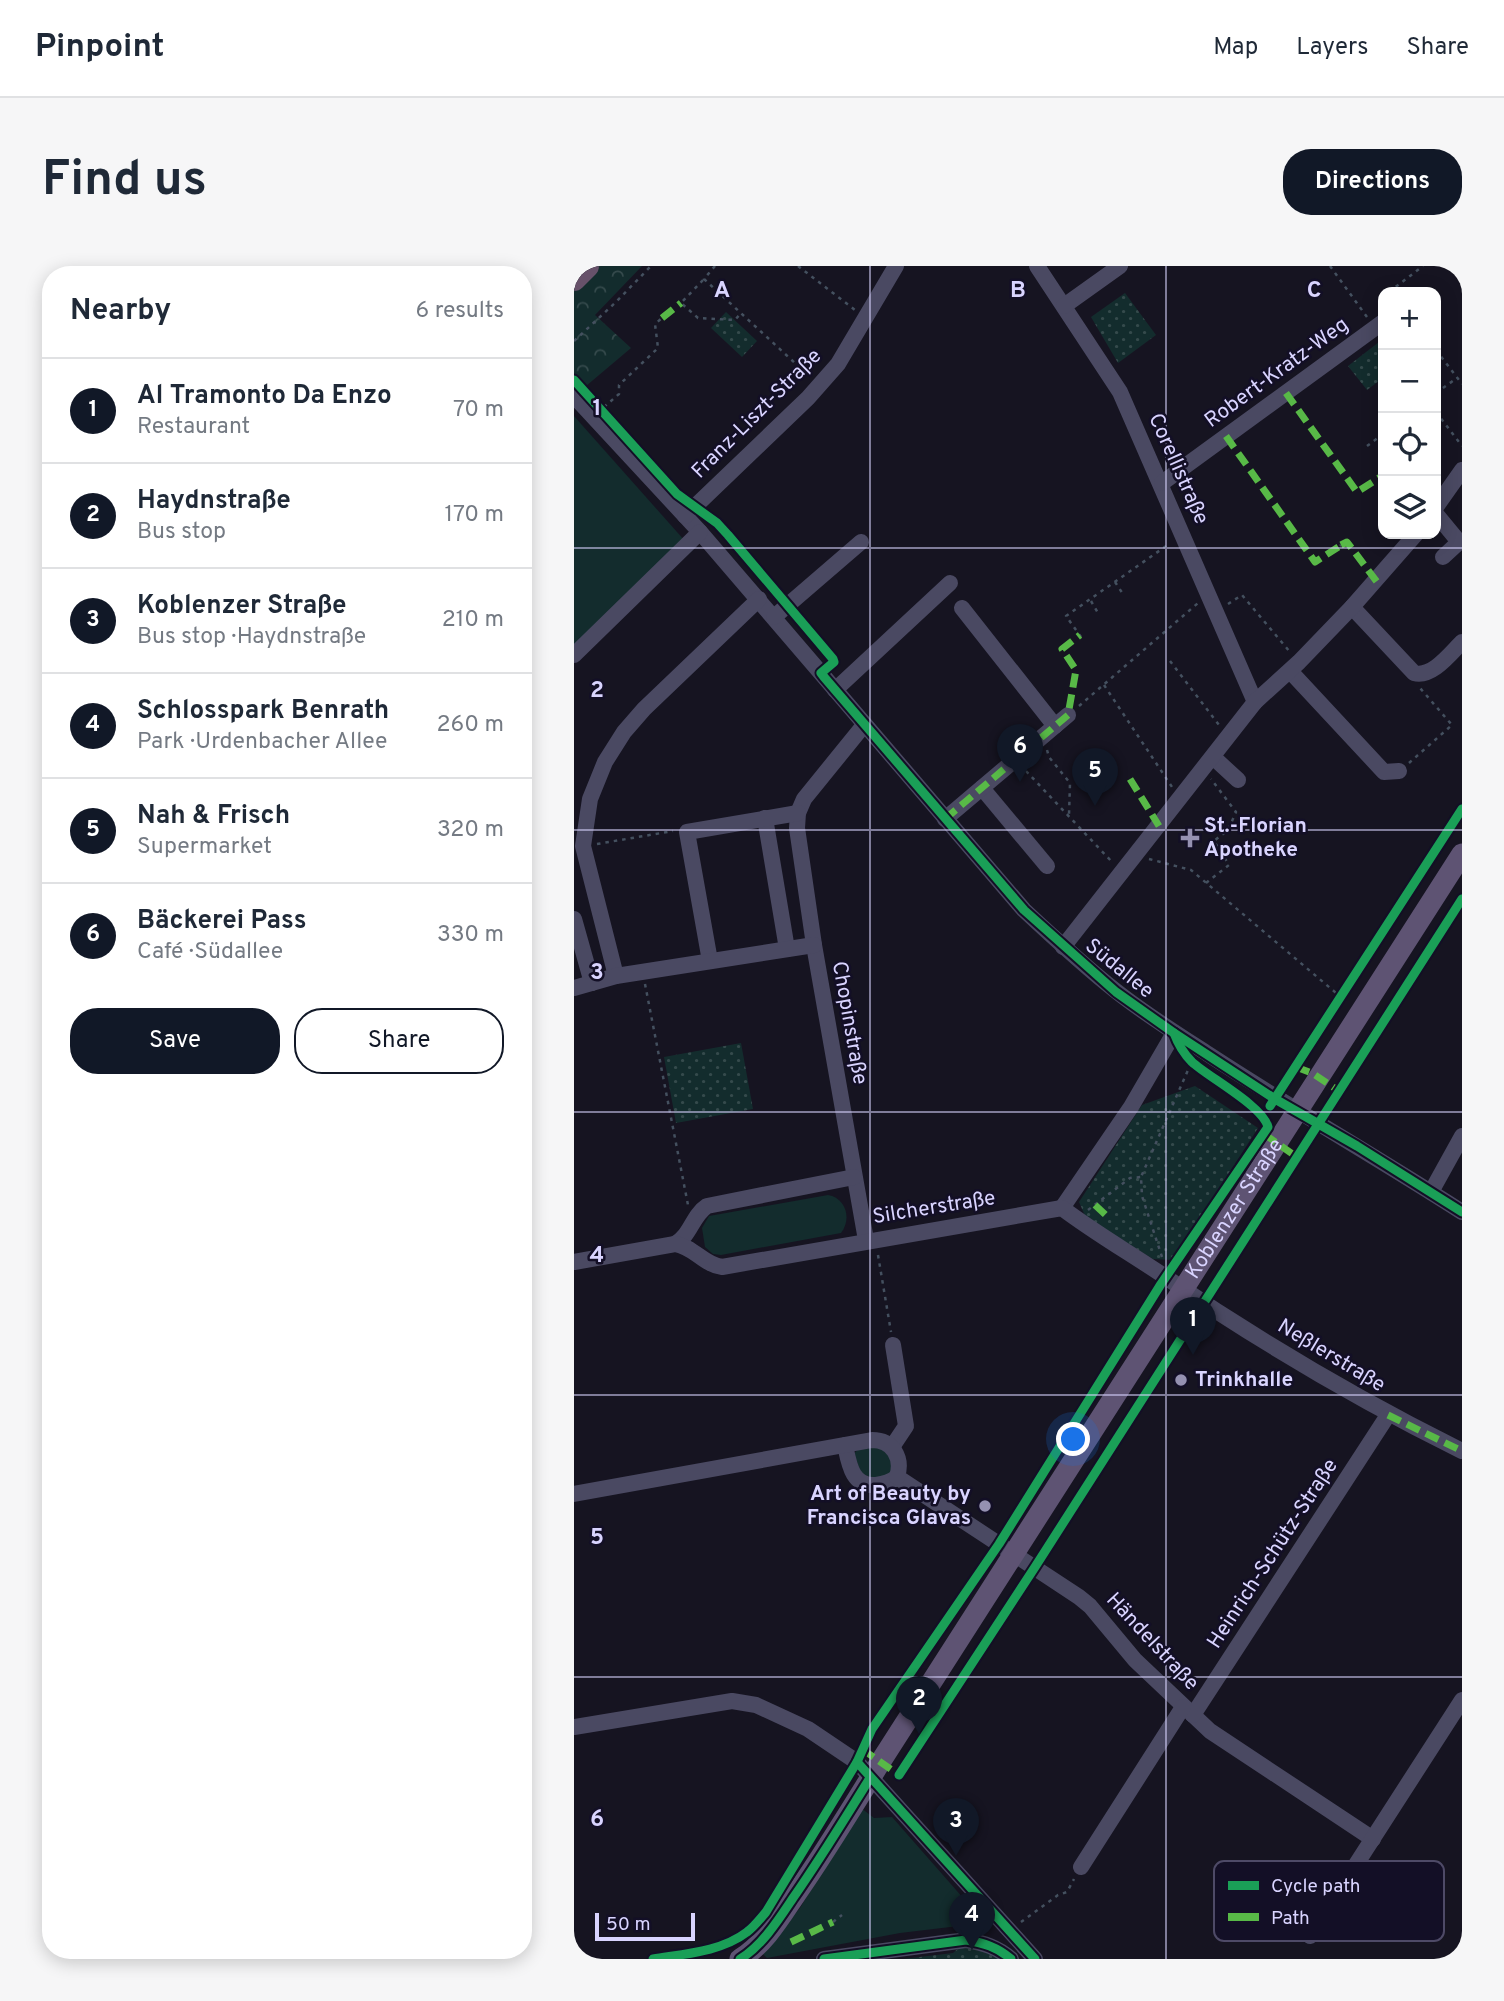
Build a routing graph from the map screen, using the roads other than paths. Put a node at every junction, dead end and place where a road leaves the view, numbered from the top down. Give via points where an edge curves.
1 (587, 266) edge
2 (896, 266) edge
3 (1037, 266) edge
4 (1120, 266) edge
5 (574, 279) edge
6 (1064, 306) junction
7 (1378, 326) edge
8 (574, 396) edge
9 (1462, 470) edge
10 (1162, 482) junction
11 (1441, 500) edge
12 (685, 516) junction
13 (1441, 520) edge
14 (700, 532) junction
15 (1413, 539) edge
16 (861, 542) dead end
17 (1443, 557) dead end
18 (950, 583) dead end
19 (759, 599) junction
20 (1352, 607) junction
21 (962, 608) dead end
22 (774, 617) junction
23 (1462, 642) edge
24 (574, 655) edge
25 (1295, 667) junction
26 (835, 690) junction
27 (1255, 702) junction
28 (1068, 715) road end
29 (864, 724) junction
30 (1055, 726) junction
31 (1208, 763) junction
32 (1399, 771) road end
33 (1238, 780) dead end
34 (982, 788) junction
35 (798, 813) junction
36 (765, 818) junction
37 (945, 819) junction
38 (579, 848) edge
39 (1462, 854) edge
40 (1047, 866) dead end
41 (574, 919) edge
42 (814, 944) junction
43 (1063, 947) junction
44 (788, 949) junction
45 (710, 961) junction
46 (616, 976) junction
47 (592, 983) junction
48 (574, 988) edge
49 (1174, 1033) junction
50 (1298, 1111) junction
51 (1462, 1136) edge
52 (854, 1177) junction
53 (1431, 1192) junction
54 (1062, 1208) junction
55 (1462, 1212) edge
56 (870, 1240) junction
57 (675, 1244) junction
58 (574, 1262) edge
59 (1174, 1284) junction
60 (893, 1345) road end
61 (1388, 1415) junction
62 (845, 1445) junction
63 (892, 1447) junction
64 (1462, 1451) edge
65 (897, 1478) junction
66 (574, 1494) edge
67 (1014, 1554) junction
68 (1462, 1700) edge
69 (1188, 1711) junction
70 (574, 1727) edge
71 (870, 1777) junction
72 (1374, 1839) junction
73 (1359, 1861) edge
74 (1081, 1867) road end
75 (984, 1912) junction
76 (1005, 1954) edge
77 (741, 1959) edge
78 (824, 1959) edge
79 (1034, 1959) edge

1 - 5 highway
2 - 12 street, Franz-Liszt-Straße via 838,363 819,386
3 - 6 street, Corellistraße
4 - 6 street
6 - 10 street, Corellistraße via 1120,392
7 - 10 street, Robert-Kratz-Weg
8 - 12 street, Südallee
9 - 11 street
10 - 27 street, Corellistraße
12 - 14 street, Südallee
13 - 17 street via 1459,542
14 - 19 street, Südallee
14 - 24 street
15 - 20 street
16 - 22 street
18 - 26 street
19 - 22 street, Südallee
19 - 38 street via 624,732 590,799
20 - 23 street via 1419,675 1429,672
20 - 25 street
21 - 30 street
22 - 26 street, Südallee
25 - 27 street
25 - 32 street via 1384,772
26 - 29 street, Südallee
27 - 31 street
28 - 30 street
29 - 35 street via 810,790
29 - 37 street, Südallee
30 - 34 street
31 - 33 street
31 - 43 street
34 - 37 street
34 - 40 street
35 - 36 street
35 - 42 street, Chopinstraße
36 - 44 street
36 - 45 street via 687,832
37 - 43 street, Südallee via 1024,910
38 - 46 street
39 - 50 main road, Koblenzer Straße
41 - 47 street
42 - 44 street
42 - 52 street, Chopinstraße
43 - 49 street, Südallee
44 - 45 street
45 - 46 street
46 - 47 street
47 - 48 street
49 - 50 street, Südallee
49 - 54 street via 1131,1107
50 - 53 street, Südallee
50 - 59 main road, Koblenzer Straße
51 - 53 street
52 - 56 street, Chopinstraße
52 - 57 street via 707,1206 685,1238
53 - 55 street, Südallee
54 - 56 street, Silcherstraße
54 - 59 street
56 - 57 street, Silcherstraße via 722,1267
57 - 58 street
59 - 61 street, Neßlerstraße
59 - 67 main road, Koblenzer Straße
60 - 63 street via 906,1426
61 - 64 street, Neßlerstraße
61 - 69 street, Heinrich-Schütz-Straße
62 - 63 street via 880,1440
62 - 65 street via 859,1481 881,1484
62 - 66 street
63 - 65 street via 899,1461
65 - 67 street, Händelstraße
67 - 69 street, Händelstraße via 1090,1606 1135,1660
67 - 71 main road, Koblenzer Straße
68 - 72 street
69 - 72 street, Händelstraße via 1231,1747
69 - 74 street, Heinrich-Schütz-Straße
70 - 71 street via 732,1701 756,1705 808,1729 857,1762
71 - 75 street
71 - 77 main road, Koblenzer Straße via 775,1924
72 - 73 street
75 - 76 street
75 - 79 street via 1010,1931
76 - 78 street via 966,1940

